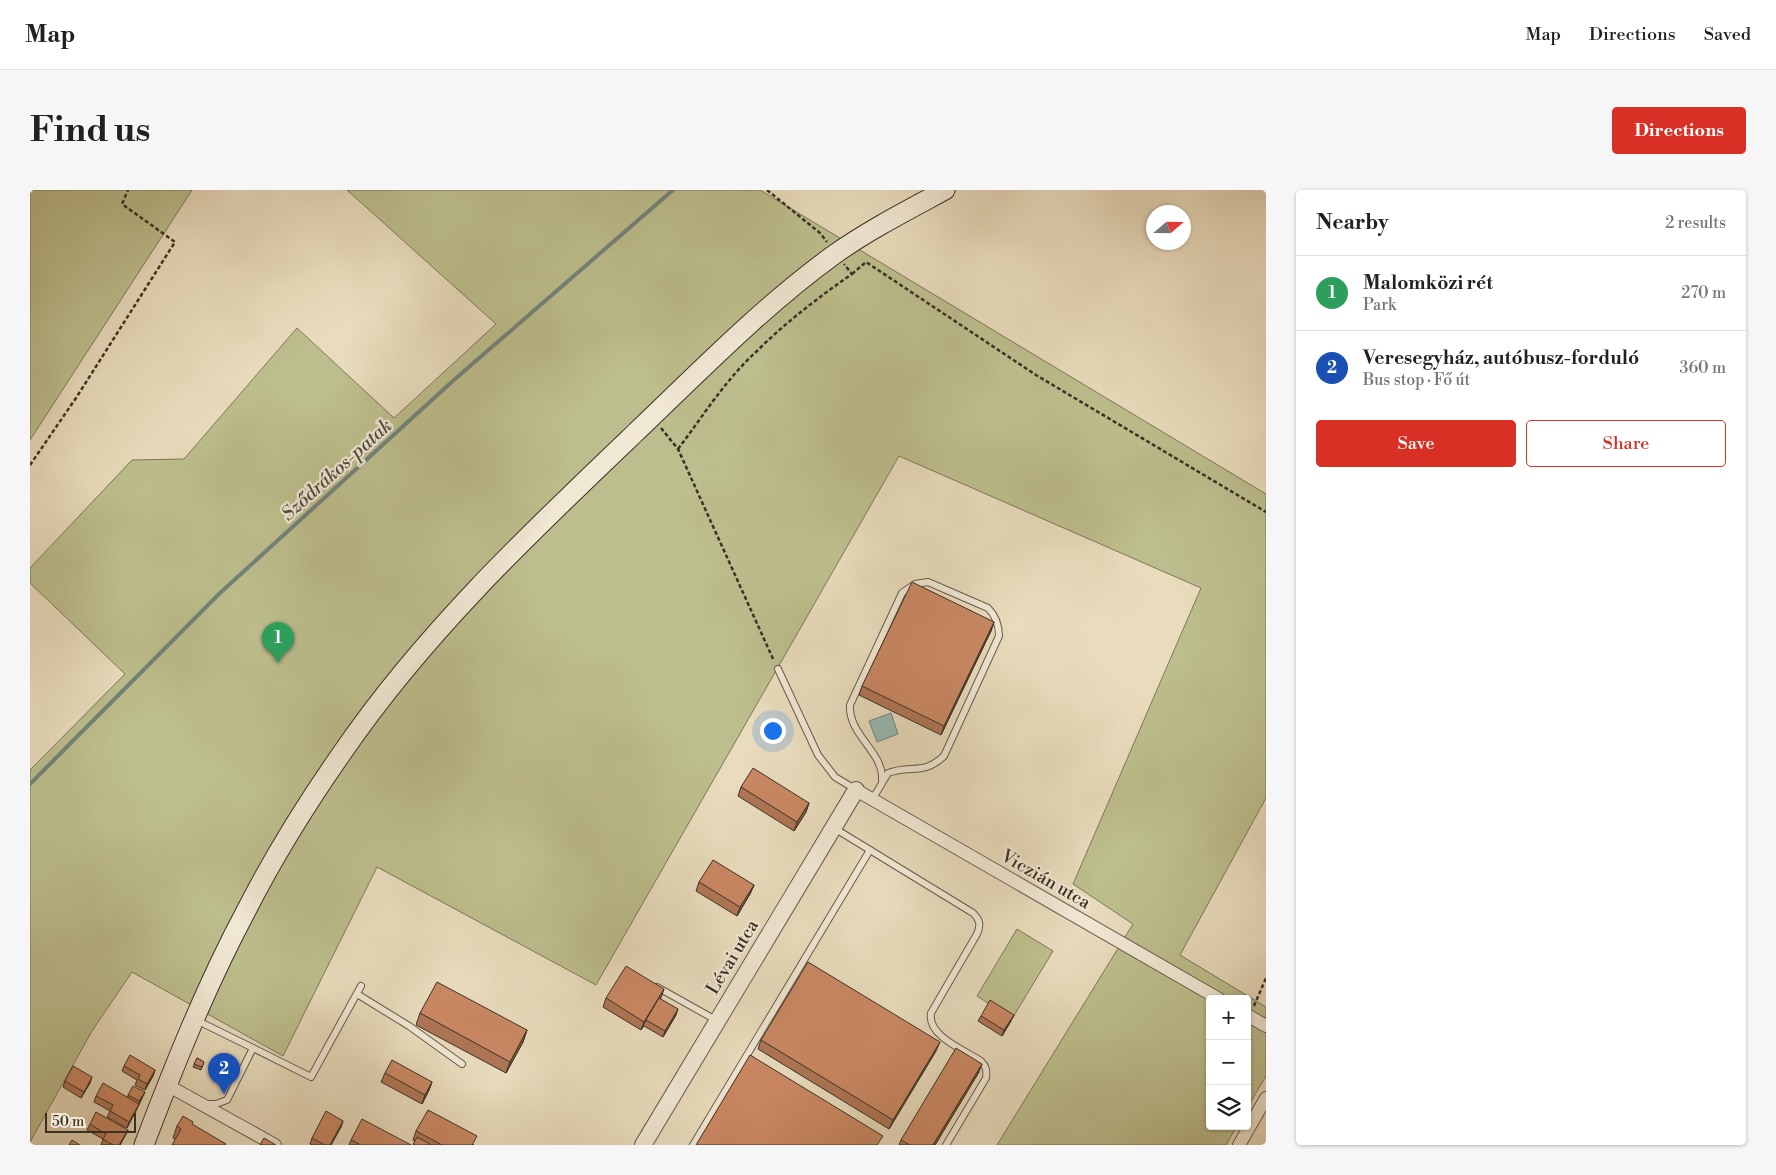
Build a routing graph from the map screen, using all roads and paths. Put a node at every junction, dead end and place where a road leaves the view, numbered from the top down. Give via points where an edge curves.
1 (128, 190) edge
2 (767, 190) edge
3 (945, 190) edge
4 (836, 254) junction
5 (852, 274) junction
6 (652, 417) junction
7 (678, 449) junction
8 (30, 465) edge
9 (1266, 512) edge
10 (778, 670) joint
11 (882, 780) junction
12 (856, 790) junction
13 (872, 800) junction
14 (833, 827) junction
15 (870, 850) junction
16 (1266, 978) edge
17 (649, 982) edge
18 (361, 986) dead end
19 (356, 994) junction
20 (1212, 995) edge
21 (1251, 1009) edge
22 (1251, 1017) edge
23 (194, 1019) junction
24 (717, 1021) junction
25 (1266, 1026) edge
26 (253, 1048) junction
27 (462, 1064) dead end
28 (167, 1085) junction
29 (1266, 1098) edge
30 (200, 1104) junction
31 (144, 1145) edge
32 (275, 1145) edge
33 (643, 1145) edge
34 (693, 1145) edge
35 (946, 1145) edge
36 (1239, 1145) edge

1 - 8 path via 122,204 175,242
2 - 4 path via 820,233
3 - 4 main road
4 - 5 path
4 - 6 main road via 765,311
5 - 7 path via 821,295 756,351 720,392
5 - 9 path via 866,262 1036,375
6 - 7 path
6 - 23 main road via 457,609 384,696 292,829 246,912
7 - 10 path
10 - 12 lane via 818,755 835,777
11 - 11 lane via 883,770 852,722 850,705 902,593 914,584 928,582 988,608 997,621 999,636 944,756 927,768 894,771
11 - 13 lane
12 - 13 street, Viczián utca
12 - 14 street, Lévai utca
13 - 20 street, Viczián utca
14 - 15 lane
14 - 24 street, Lévai utca
15 - 34 lane
15 - 35 lane via 973,913 980,923 977,934 931,1013 935,1032 981,1061 987,1071 986,1078
16 - 21 path
17 - 24 lane
18 - 19 lane
19 - 26 lane via 311,1077
19 - 27 lane via 409,1026
22 - 25 street
23 - 26 lane
23 - 28 main road
24 - 33 street, Lévai utca
26 - 30 lane via 227,1100
28 - 30 street
28 - 31 main road
29 - 36 street
30 - 32 street

